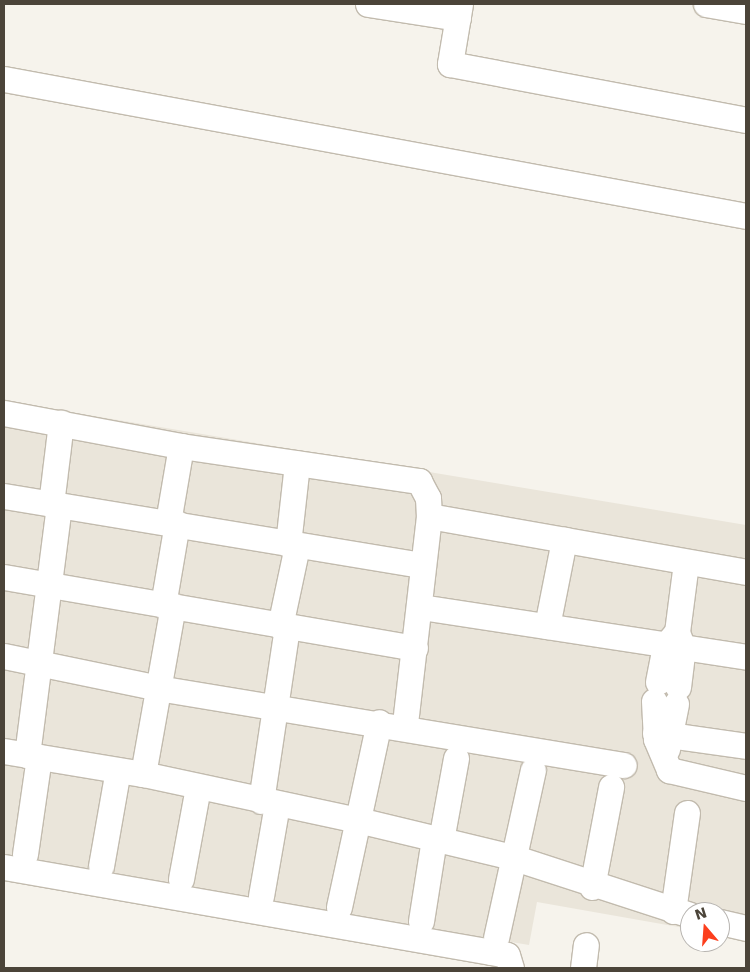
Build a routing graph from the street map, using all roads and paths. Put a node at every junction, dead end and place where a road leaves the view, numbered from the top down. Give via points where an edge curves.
1 (368, 4) edge
2 (706, 4) edge
3 (459, 11) edge
4 (746, 11) edge
5 (4, 79) edge
6 (746, 120) edge
7 (746, 216) edge
8 (4, 413) edge
9 (60, 423) junction
10 (181, 446) junction
11 (297, 464) junction
12 (4, 496) edge
13 (55, 504) junction
14 (429, 516) junction
15 (173, 523) junction
16 (564, 540) junction
17 (292, 545) junction
18 (686, 563) junction
19 (420, 565) junction
20 (746, 572) edge
21 (4, 577) edge
22 (51, 585) junction
23 (168, 605) junction
24 (421, 607) junction
25 (283, 626) junction
26 (547, 626) junction
27 (675, 642) junction
28 (415, 648) junction
29 (4, 656) edge
30 (746, 657) edge
31 (39, 662) junction
32 (158, 688) junction
33 (277, 706) junction
34 (379, 722) junction
35 (405, 725) junction
36 (664, 734) junction
37 (746, 746) edge
38 (23, 755) edge
39 (456, 758) dead end
40 (624, 765) dead end
41 (118, 770) junction
42 (533, 770) dead end
43 (143, 774) junction
44 (198, 787) junction
45 (612, 787) dead end
46 (746, 788) edge
47 (269, 802) junction
48 (687, 813) dead end
49 (358, 820) junction
50 (437, 839) junction
51 (25, 854) dead end
52 (512, 857) junction
53 (101, 866) dead end
54 (4, 867) edge
55 (181, 879) dead end
56 (592, 887) junction
57 (260, 896) dead end
58 (683, 902) edge
59 (339, 907) dead end
60 (680, 912) edge
61 (420, 921) dead end
62 (730, 924) edge
63 (746, 928) edge
64 (496, 938) dead end
65 (511, 968) edge

1 - 3 street
2 - 4 street
3 - 6 street via 450,64
5 - 7 street
8 - 9 street
9 - 10 street
9 - 13 street
10 - 11 street
10 - 15 street
11 - 14 street via 418,481 428,498
11 - 17 street
12 - 13 street
13 - 15 street
13 - 22 street
14 - 16 street
14 - 19 street
15 - 17 street
15 - 23 street
16 - 18 street
16 - 26 street
17 - 19 street
17 - 25 street
18 - 20 street
18 - 27 street
19 - 24 street
21 - 22 street
22 - 23 street
22 - 31 street
23 - 25 street
23 - 32 street
24 - 26 street
24 - 28 street
25 - 28 street
25 - 33 street
26 - 27 street
27 - 30 street
27 - 36 street
28 - 35 street
29 - 31 street
31 - 32 street
31 - 38 street
32 - 33 street
32 - 43 street
33 - 34 street
33 - 47 street
34 - 35 street
34 - 49 street
35 - 40 street
36 - 37 street
36 - 46 street via 662,757 669,770
38 - 41 street
38 - 51 street
39 - 50 street
41 - 43 street
41 - 53 street
42 - 52 street
43 - 44 street
44 - 47 street
44 - 55 street
45 - 56 street
47 - 49 street
47 - 57 street
48 - 58 street
49 - 50 street
49 - 59 street
50 - 52 street
50 - 61 street
52 - 56 street
52 - 64 street
54 - 65 street via 492,952 507,955
56 - 60 street
62 - 63 street

